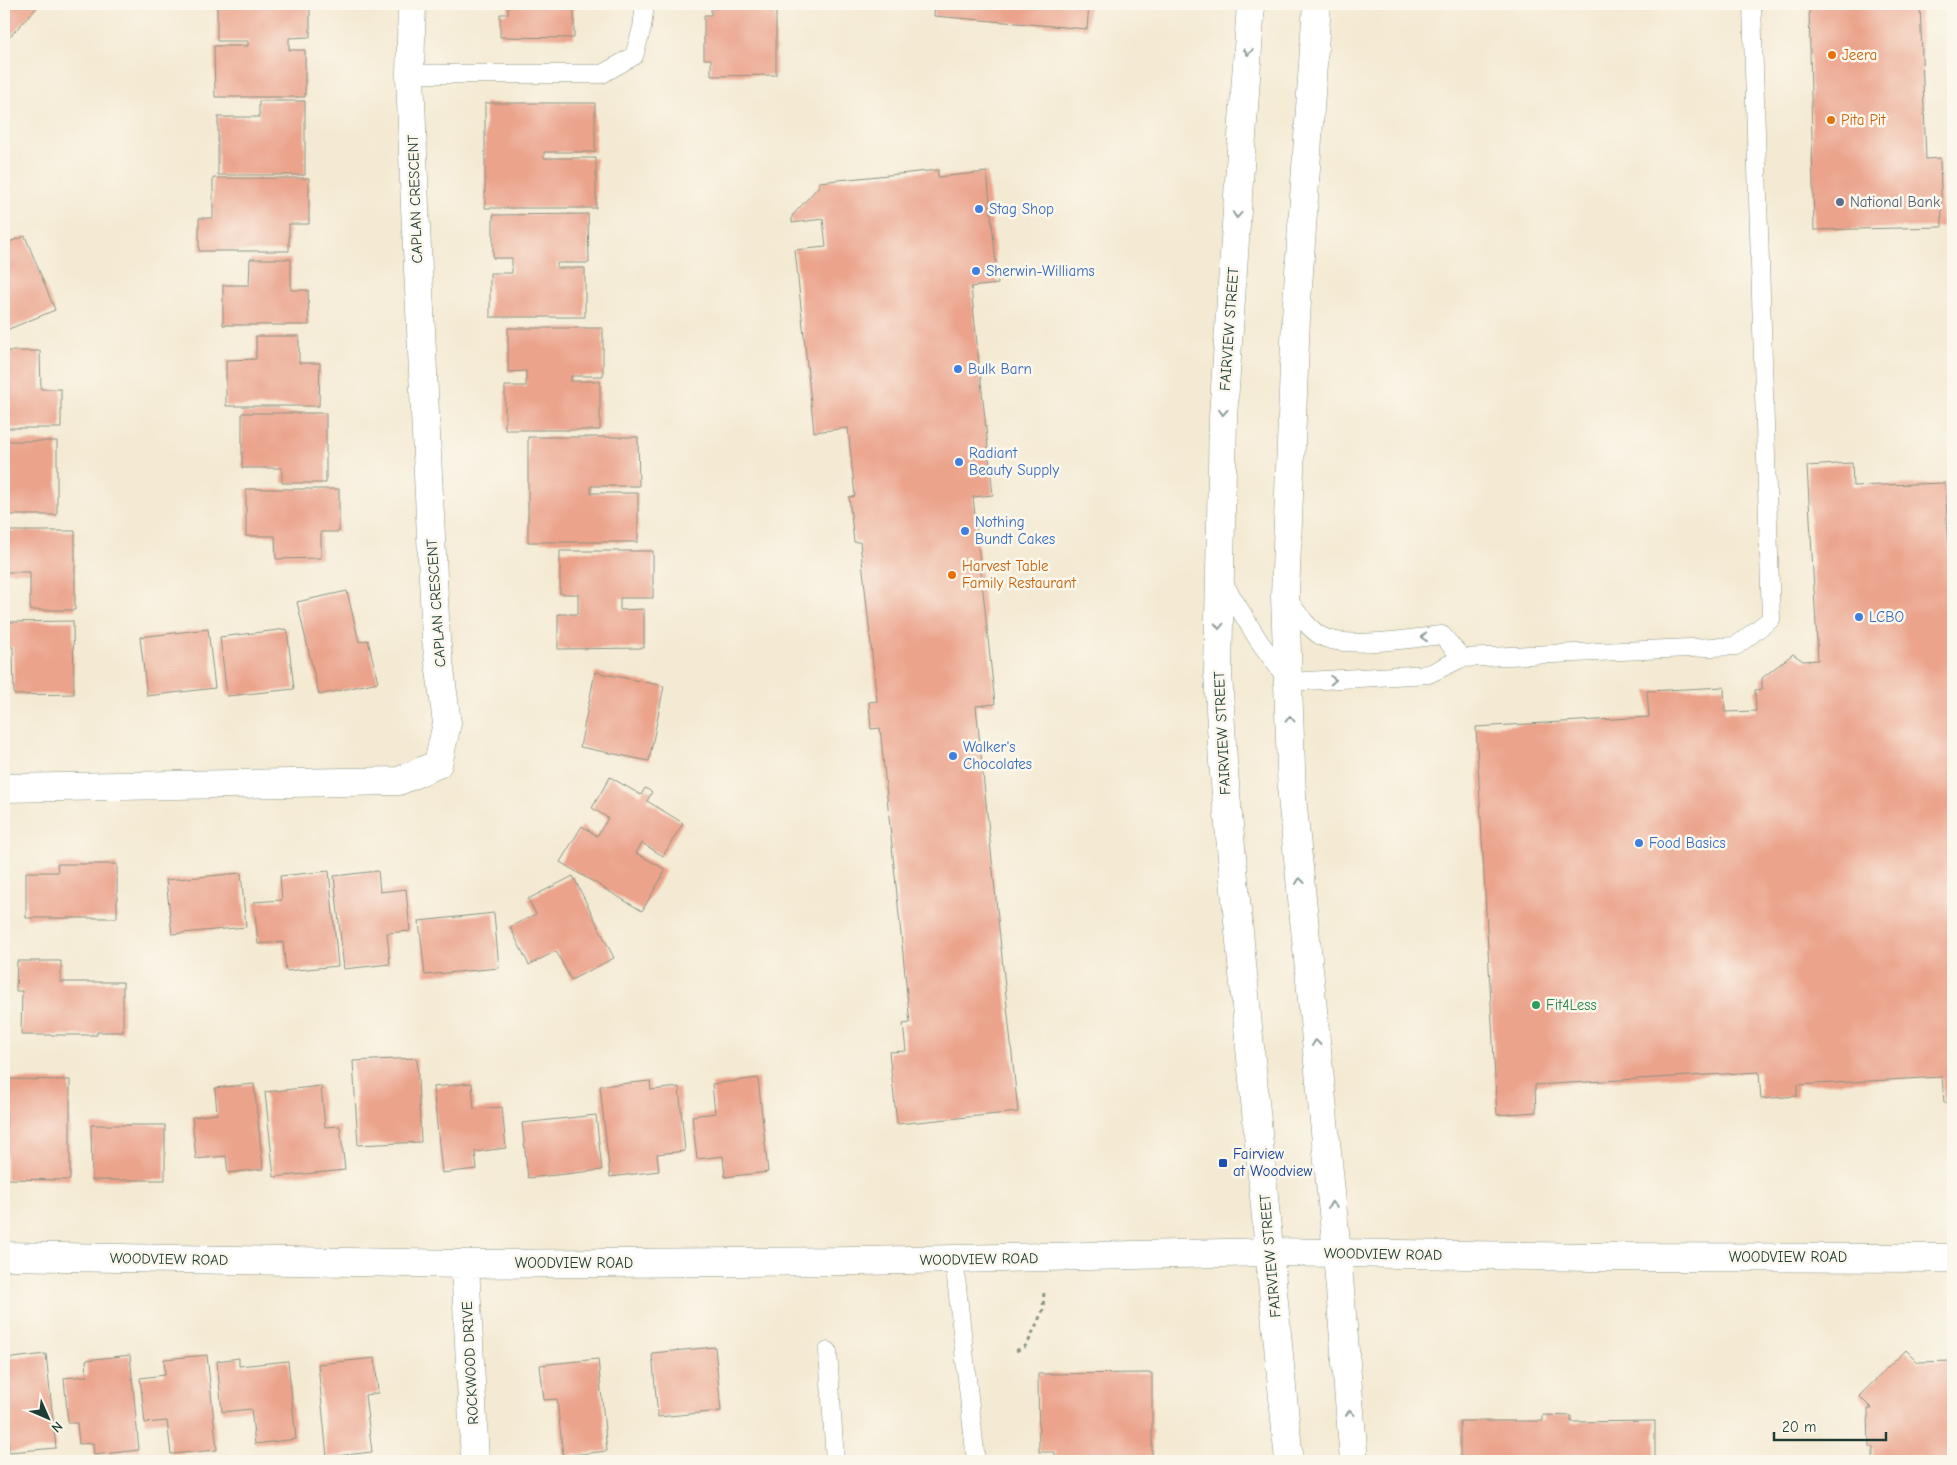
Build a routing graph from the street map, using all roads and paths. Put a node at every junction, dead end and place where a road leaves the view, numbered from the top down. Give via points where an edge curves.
1 (412, 4) edge
2 (645, 4) edge
3 (1252, 4) edge
4 (1318, 4) edge
5 (1752, 4) edge
6 (410, 74) junction
7 (1220, 576) junction
8 (1285, 596) junction
9 (1462, 658) junction
10 (1289, 682) junction
11 (4, 788) edge
12 (1269, 1252) junction
13 (1337, 1253) junction
14 (4, 1256) edge
15 (1047, 1257) junction
16 (1953, 1258) edge
17 (954, 1259) junction
18 (465, 1264) junction
19 (828, 1351) dead end
20 (1016, 1351) dead end
21 (475, 1461) edge
22 (835, 1461) edge
23 (976, 1461) edge
24 (1289, 1461) edge
25 (1354, 1461) edge

1 - 6 street, CAPLAN CRESCENT
2 - 6 lane via 634,56 602,74
3 -> 7 street, FAIRVIEW STREET via 1223,417
4 - 8 street via 1296,317
5 - 9 lane via 1771,619 1736,646
6 - 11 street, CAPLAN CRESCENT via 436,639 447,722 438,764 399,780
7 - 10 lane via 1258,640
7 -> 12 street, FAIRVIEW STREET via 1218,673 1222,762
9 -> 8 lane via 1442,635 1337,642 1308,626
8 - 10 street
10 -> 9 lane via 1429,674
13 -> 10 street via 1292,797
12 - 13 street, WOODVIEW ROAD
12 - 15 street, WOODVIEW ROAD
12 - 24 street, FAIRVIEW STREET
13 - 16 street, WOODVIEW ROAD
25 -> 13 street
14 - 18 street, WOODVIEW ROAD
15 - 17 street, WOODVIEW ROAD
15 - 20 path via 1043,1310 1027,1345
17 - 18 street, WOODVIEW ROAD
17 - 23 lane
18 - 21 street, ROCKWOOD DRIVE
19 - 22 lane

